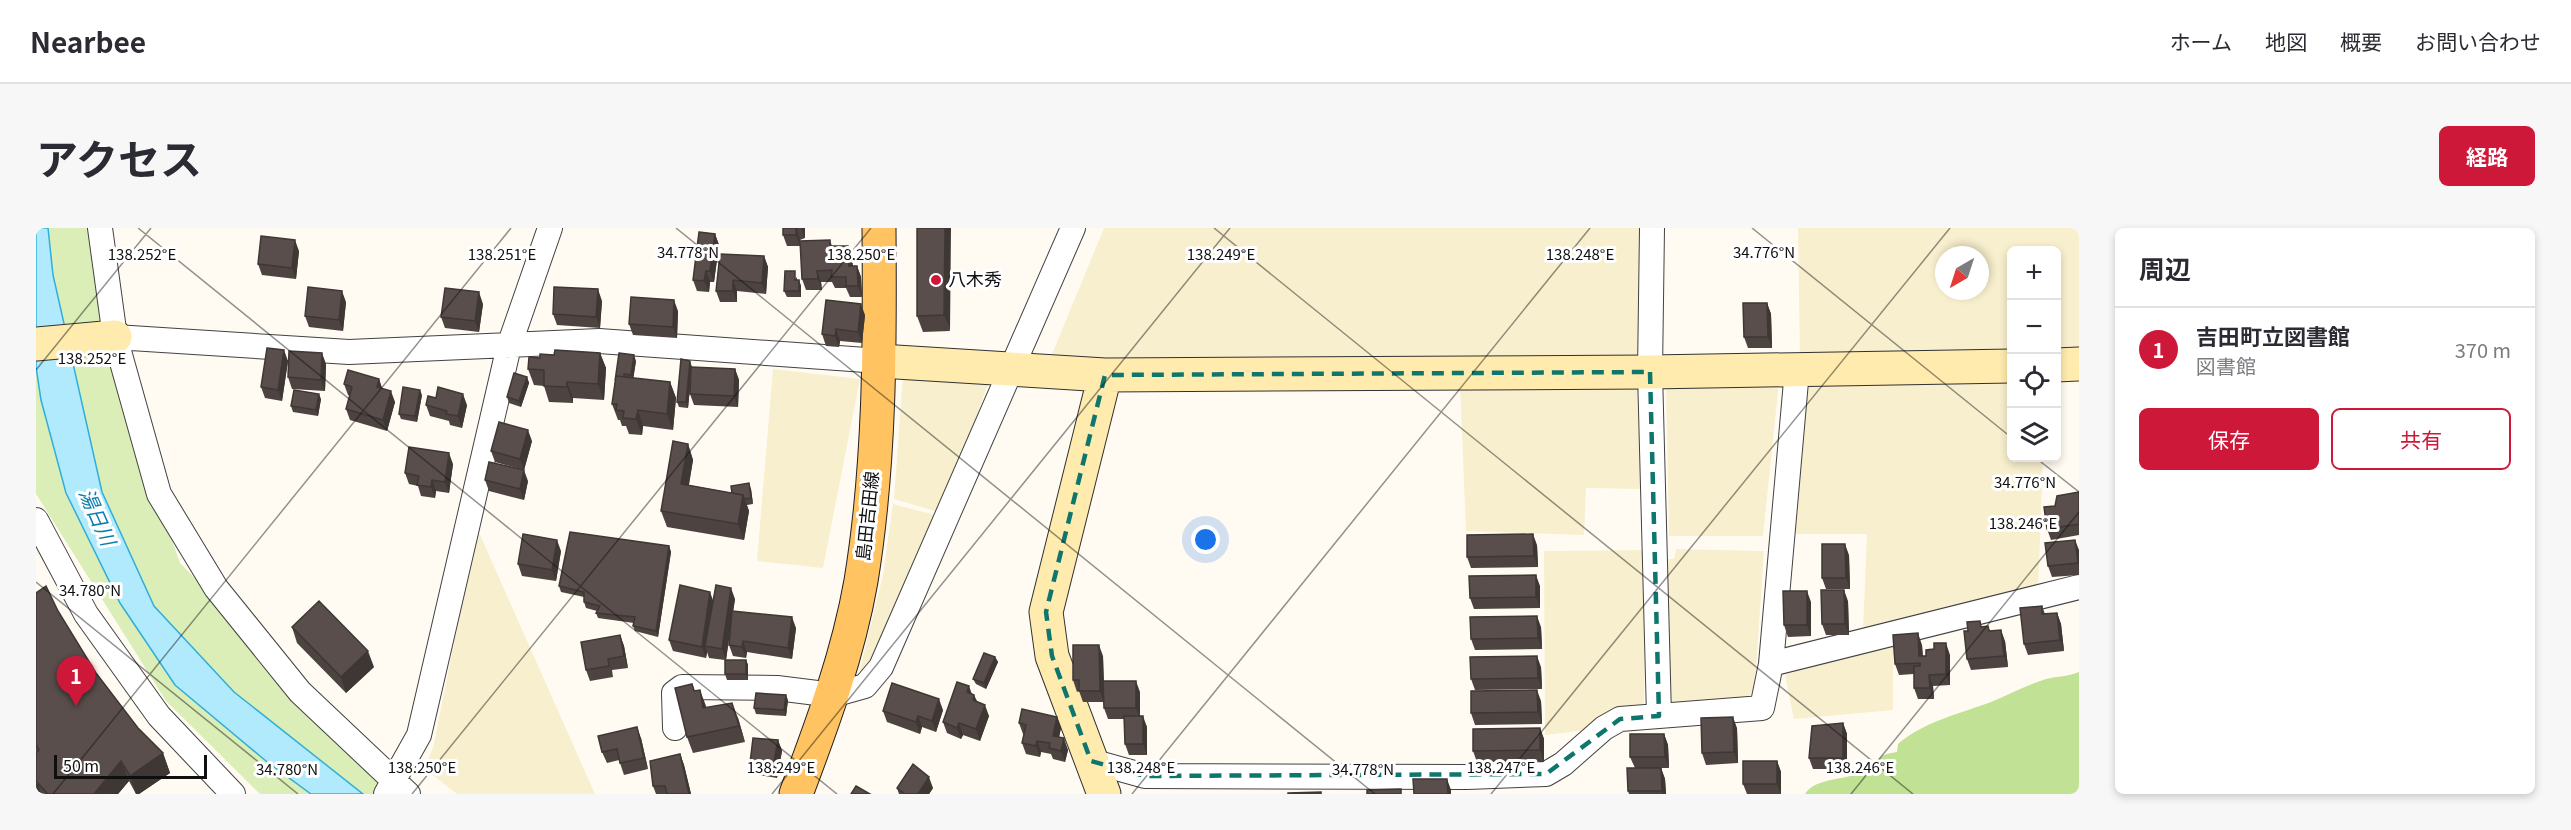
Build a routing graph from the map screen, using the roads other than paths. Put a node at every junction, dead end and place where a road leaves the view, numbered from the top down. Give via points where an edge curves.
1 (100, 228) edge
2 (550, 228) edge
3 (879, 228) edge
4 (1073, 228) edge
5 (1653, 228) edge
6 (115, 337) junction
7 (36, 344) edge
8 (509, 346) junction
9 (880, 361) junction
10 (2079, 364) edge
11 (2061, 365) edge
12 (2007, 366) edge
13 (1012, 370) junction
14 (1797, 370) junction
15 (1650, 372) junction
16 (1105, 375) junction
17 (36, 520) edge
18 (2079, 587) edge
19 (1771, 664) junction
20 (833, 695) junction
21 (1659, 716) junction
22 (675, 728) dead end
23 (1090, 761) junction
24 (396, 790) edge
25 (233, 794) edge
26 (796, 794) edge
27 (1104, 794) edge

1 - 6 street
2 - 8 street
3 - 9 main road, 島田吉田線
4 - 13 street
5 - 15 street
6 - 7 street
6 - 8 street via 349,352
6 - 24 street via 159,494 216,588 300,692
8 - 9 street via 599,341
8 - 24 street via 419,735
9 - 13 street
9 - 20 main road, 島田吉田線 via 872,496 860,583
10 - 11 street
12 - 14 street
13 - 16 street
13 - 20 street via 881,667 865,686
14 - 15 street
14 - 19 street
15 - 16 street
15 - 21 street
16 - 23 street via 1046,612 1052,656
17 - 25 street via 86,614 152,707
18 - 19 street
19 - 21 street via 1762,708
20 - 22 street via 777,688 682,687 674,693
20 - 26 main road, 島田吉田線
21 - 23 street via 1620,719 1546,774 1145,776
23 - 27 street

